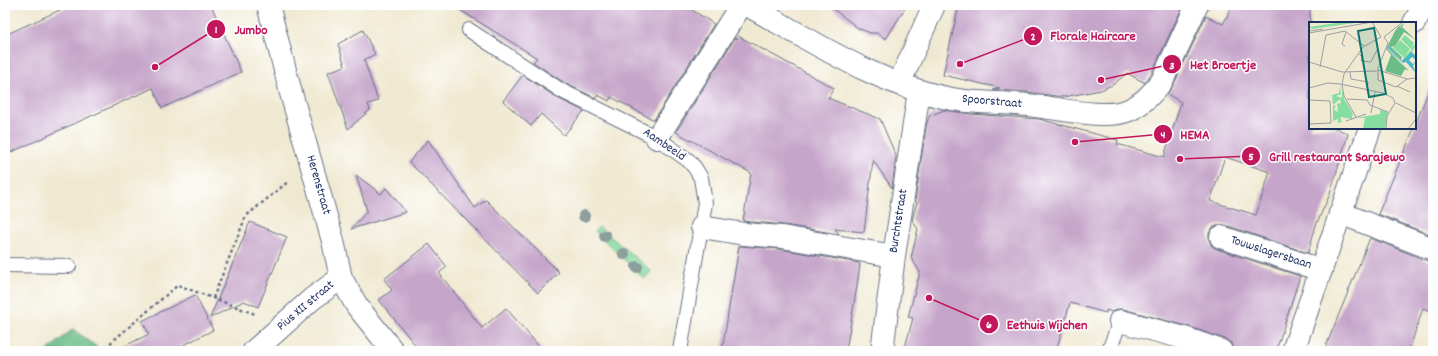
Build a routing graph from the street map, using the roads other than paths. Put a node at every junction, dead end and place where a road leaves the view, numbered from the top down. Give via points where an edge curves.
1 (268, 5) edge
2 (741, 5) edge
3 (747, 5) edge
4 (934, 5) edge
5 (1197, 5) edge
6 (1424, 5) edge
7 (1415, 22) edge
8 (469, 30) dead end
9 (909, 87) junction
10 (1370, 129) edge
11 (658, 138) junction
12 (1340, 212) junction
13 (702, 227) junction
14 (1221, 237) dead end
15 (1433, 249) edge
16 (894, 256) junction
17 (5, 265) edge
18 (69, 266) dead end
19 (1321, 270) junction
20 (341, 278) junction
21 (1120, 321) joint
22 (254, 351) edge
23 (393, 351) edge
24 (680, 351) edge
25 (882, 351) edge
26 (1109, 351) edge
27 (1221, 351) edge
28 (1293, 351) edge

1 - 20 street, Herenstraat
2 - 11 street
3 - 9 street, Spoorstraat via 846,60
4 - 9 street, Burchtstraat
5 - 9 street, Spoorstraat via 1162,81 1149,97 1129,111 1097,114 953,99
6 - 7 street
8 - 11 lane, Aambeeld via 562,91
9 - 16 street, Burchtstraat
10 - 12 street, Touwslagersbaan
11 - 13 lane, Aambeeld via 688,160 701,178 705,203
12 - 15 street
12 - 19 street, Touwslagersbaan
13 - 16 street via 782,237
13 - 24 lane, Aambeeld
14 - 19 street, Touwslagersbaan
16 - 25 street, Burchtstraat
17 - 18 lane
19 - 28 street, Touwslagersbaan
20 - 22 street, Pius XII straat via 312,299
20 - 23 street, Herenstraat via 358,306
21 - 26 lane
21 - 27 street

